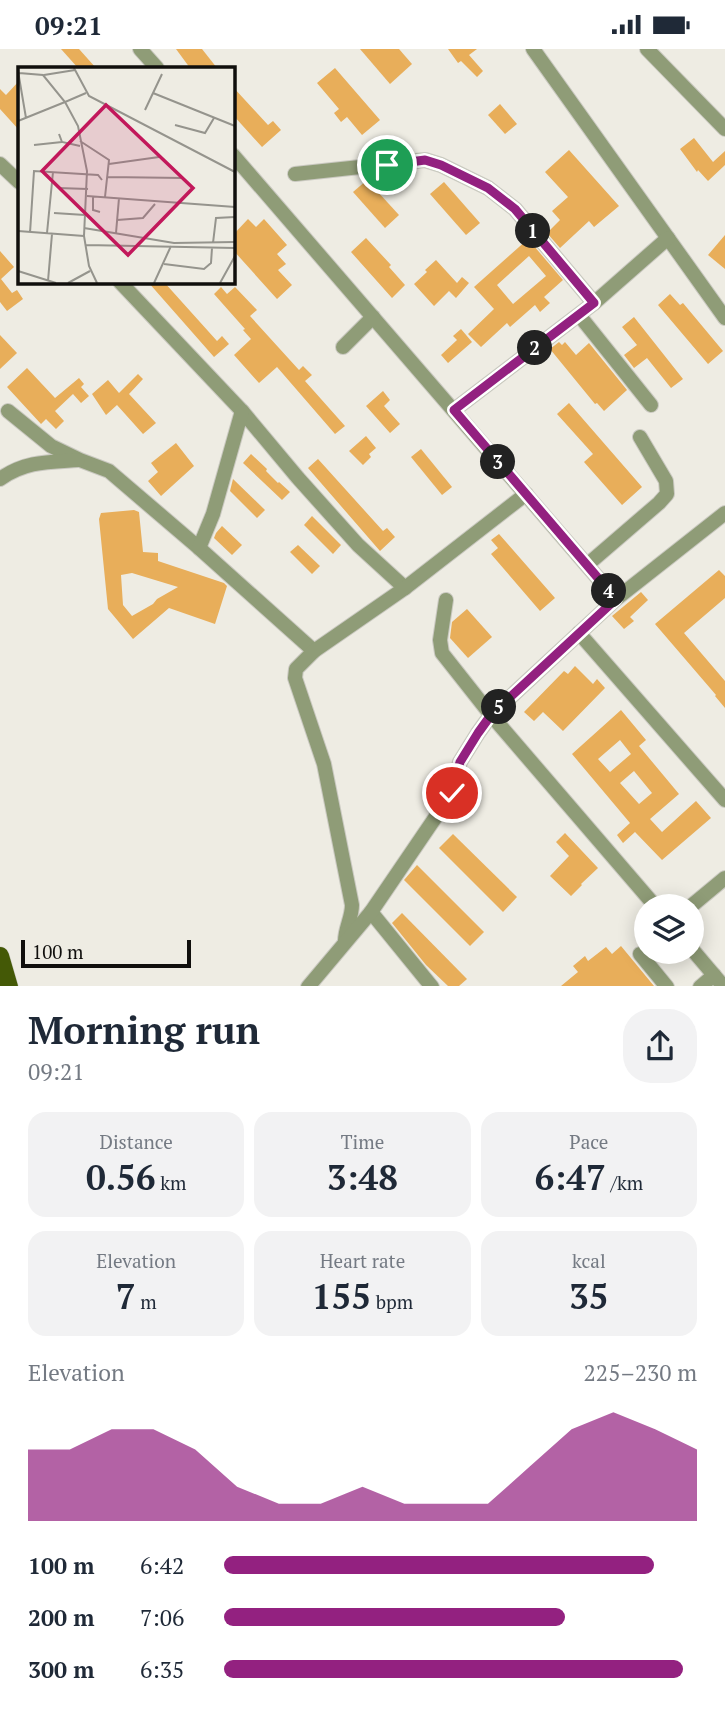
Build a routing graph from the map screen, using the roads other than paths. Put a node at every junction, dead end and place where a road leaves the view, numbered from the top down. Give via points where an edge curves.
1 (141, 49) edge
2 (533, 49) edge
3 (647, 49) edge
4 (156, 67) edge
5 (725, 129) edge
6 (234, 156) edge
7 (0, 163) edge
8 (295, 174) dead end
9 (18, 181) edge
10 (668, 238) junction
11 (121, 283) edge
12 (594, 303) junction
13 (579, 315) junction
14 (373, 317) junction
15 (725, 318) edge
16 (343, 347) dead end
17 (651, 405) dead end
18 (454, 410) junction
19 (8, 411) dead end
20 (243, 411) junction
21 (640, 437) dead end
22 (80, 460) junction
23 (0, 479) edge
24 (526, 494) junction
25 (725, 513) edge
26 (199, 548) junction
27 (587, 565) junction
28 (405, 588) junction
29 (616, 599) junction
30 (446, 600) dead end
31 (579, 633) junction
32 (314, 651) junction
33 (491, 715) junction
34 (725, 800) edge
35 (725, 878) edge
36 (645, 894) edge
37 (704, 895) edge
38 (371, 912) junction
39 (345, 943) junction
40 (0, 956) edge
41 (704, 963) edge
42 (648, 964) edge
43 (714, 975) junction
44 (9, 986) edge
45 (308, 986) edge
46 (432, 986) edge
47 (667, 986) edge
48 (700, 986) edge
49 (724, 986) edge

1 - 4 street
2 - 10 street
3 - 5 street
6 - 14 street
7 - 9 street
8 - 12 street via 425,160 441,165 488,188 515,209
10 - 12 street
10 - 15 street
11 - 20 street
12 - 13 street
13 - 17 street
13 - 18 street
14 - 16 street
14 - 18 street
18 - 24 street
19 - 22 street via 51,446
20 - 26 street
20 - 28 street via 358,545
21 - 27 street via 666,481 667,494
22 - 23 street via 35,463
22 - 26 street via 109,471
24 - 27 street
24 - 28 street
25 - 29 street
26 - 32 street
27 - 29 street
28 - 32 street
29 - 31 street
30 - 33 street via 442,653
31 - 33 street
31 - 34 street
32 - 39 street via 295,673 324,764 352,905
33 - 36 street
33 - 38 street via 460,762 452,793
35 - 37 street
38 - 39 street
38 - 46 street
39 - 45 street
40 - 44 main road
41 - 43 street
42 - 47 street
43 - 48 street
43 - 49 street

